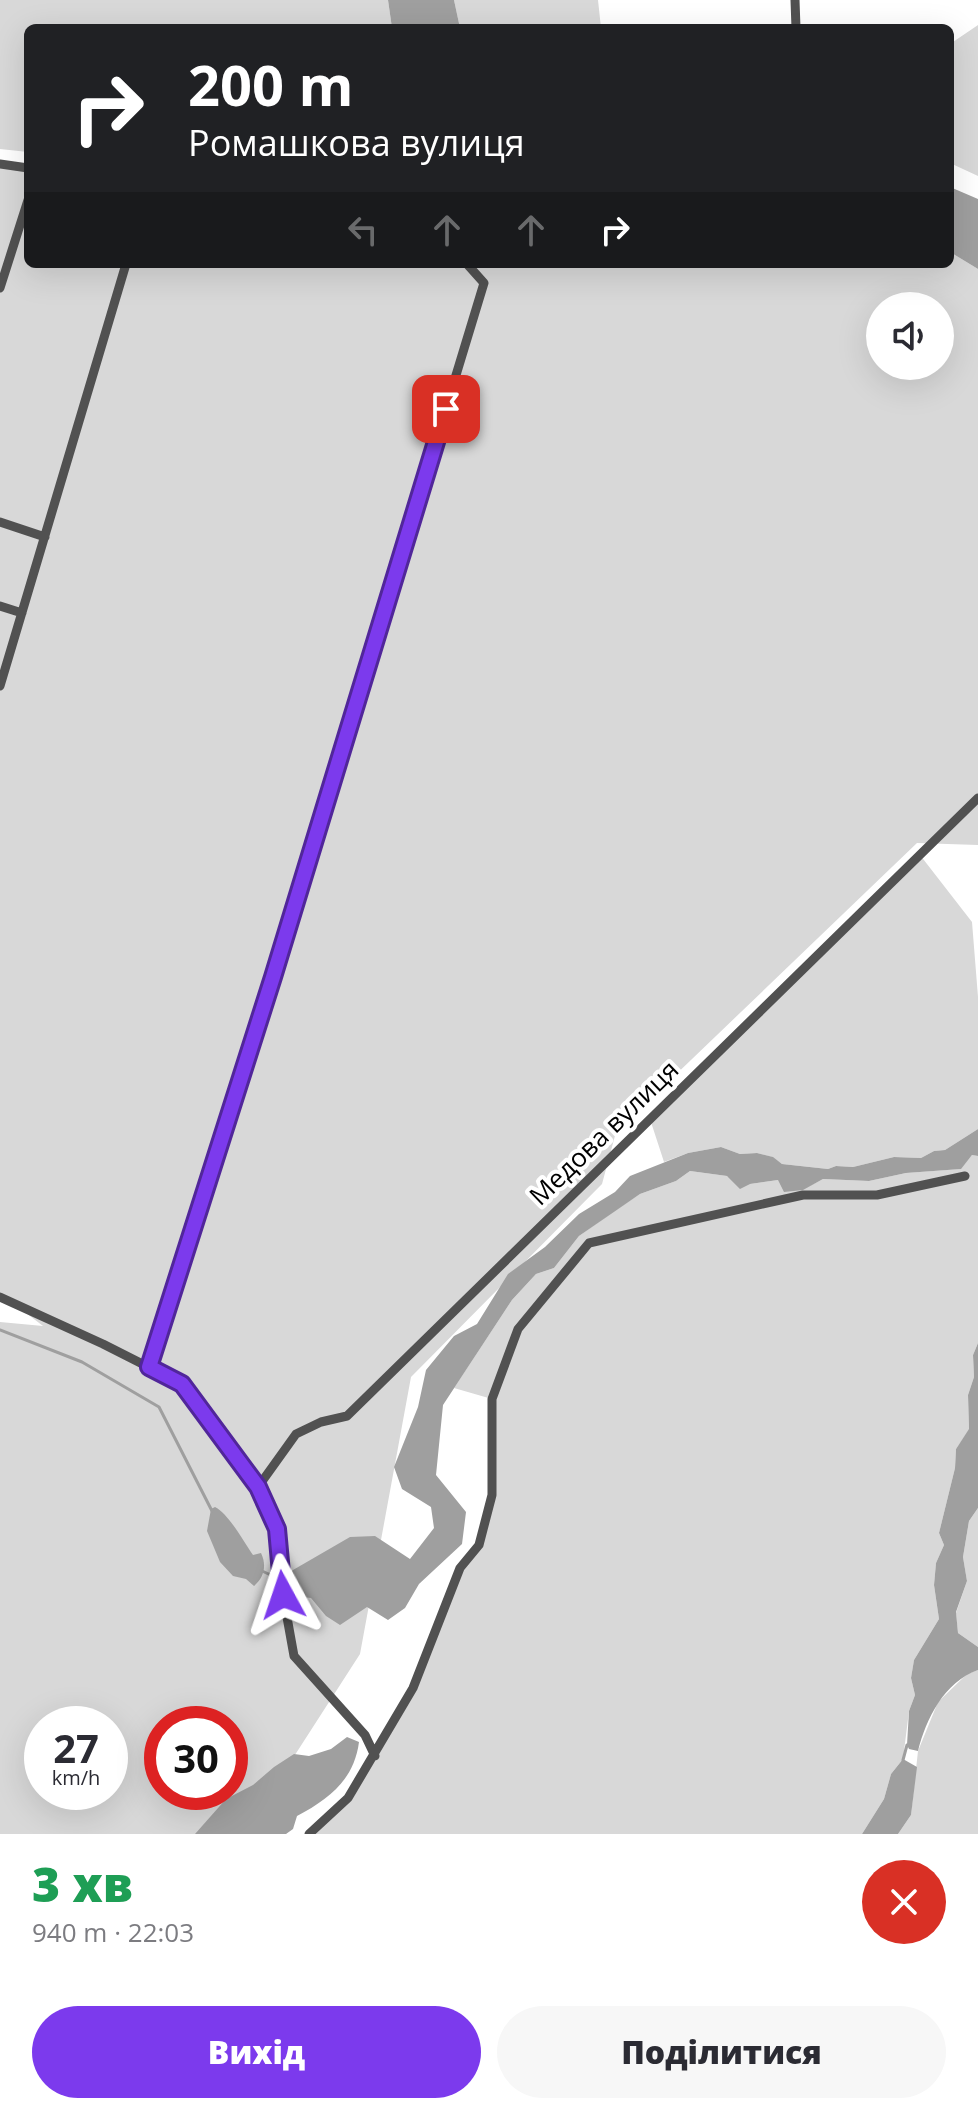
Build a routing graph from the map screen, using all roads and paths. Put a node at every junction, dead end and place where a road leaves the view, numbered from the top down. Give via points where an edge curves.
1 (795, 0) edge
2 (796, 24) edge
3 (0, 164) edge
4 (24, 167) edge
5 (24, 213) edge
6 (125, 268) edge
7 (471, 268) edge
8 (0, 288) edge
9 (0, 522) edge
10 (45, 537) junction
11 (0, 606) edge
12 (22, 613) junction
13 (0, 686) edge
14 (978, 798) edge
15 (965, 1176) dead end
16 (0, 1297) edge
17 (149, 1367) junction
18 (258, 1487) junction
19 (375, 1756) junction
20 (309, 1834) edge

1 - 2 street
3 - 4 street
5 - 8 street
6 - 10 street
7 - 17 street via 484,283
9 - 10 street
10 - 12 street
11 - 12 street
12 - 13 street
14 - 18 street, Медова вулиця via 347,1416 296,1434
15 - 19 street via 877,1195 803,1195 589,1243 518,1329 492,1399 492,1495 479,1545 460,1568 413,1688
16 - 17 street
17 - 18 street via 182,1384
18 - 19 street via 277,1529 294,1656 365,1735
19 - 20 street via 348,1798

